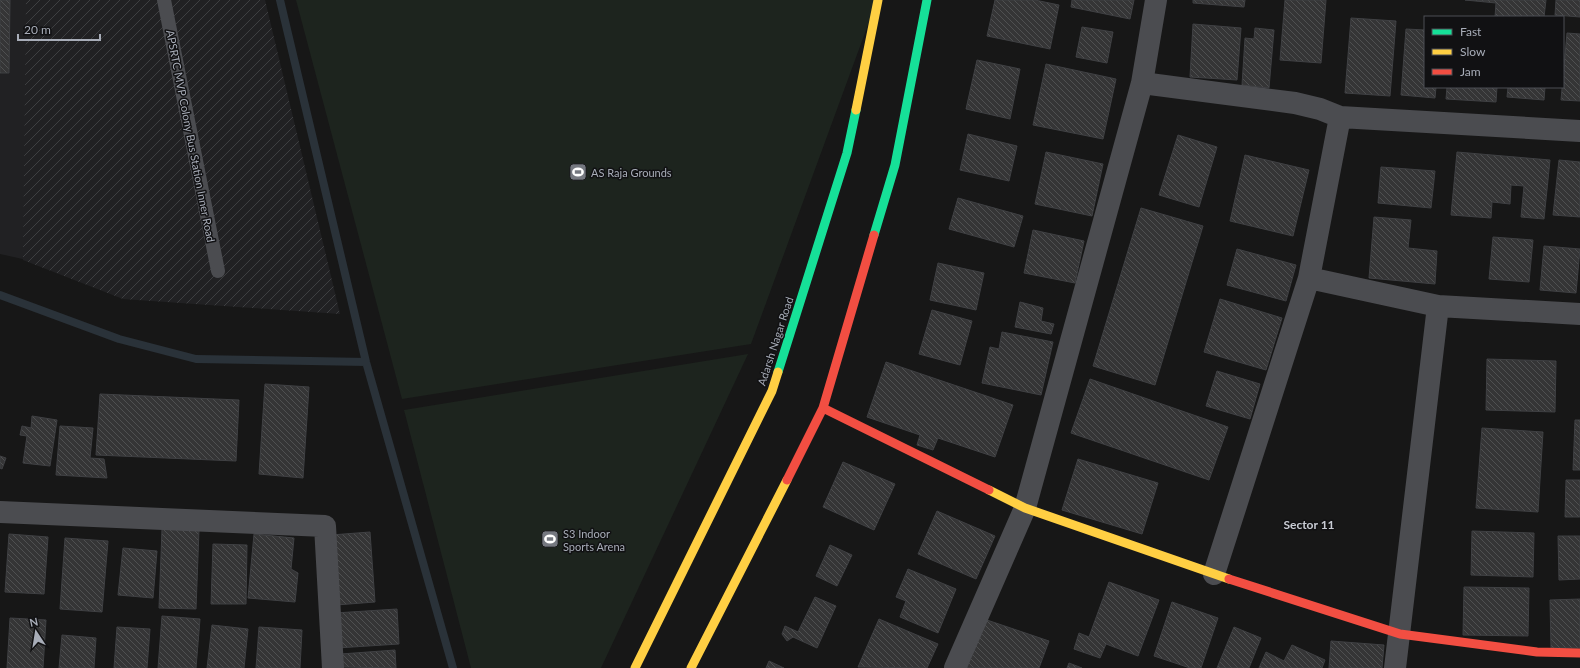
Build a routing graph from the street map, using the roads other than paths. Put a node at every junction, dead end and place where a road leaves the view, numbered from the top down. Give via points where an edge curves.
1 (164, 0) edge
2 (878, 0) edge
3 (927, 0) edge
4 (1156, 0) edge
5 (1142, 83) junction
6 (1340, 117) junction
7 (1580, 131) edge
8 (218, 271) dead end
9 (1309, 278) junction
10 (1438, 306) junction
11 (1580, 314) edge
12 (823, 408) junction
13 (1025, 508) junction
14 (0, 512) edge
15 (1214, 574) junction
16 (1400, 634) junction
17 (1580, 653) edge
18 (333, 668) edge
19 (634, 668) edge
20 (691, 668) edge
21 (955, 668) edge
22 (1395, 668) edge

1 - 8 lane, APSRTC MVP Colony Bus Station Inner Road
2 - 19 main road, Adarsh Nagar Road via 847,153 772,391
3 - 12 main road via 895,165
4 - 5 street
5 - 6 street via 1295,103
5 - 13 street
6 - 7 street
6 - 9 street
9 - 10 street
9 - 15 street
10 - 11 street
10 - 16 street
12 - 13 main road
12 - 20 main road
13 - 15 main road
13 - 21 street
14 - 18 street via 325,526
15 - 16 main road
16 - 17 main road via 1537,652
16 - 22 street

